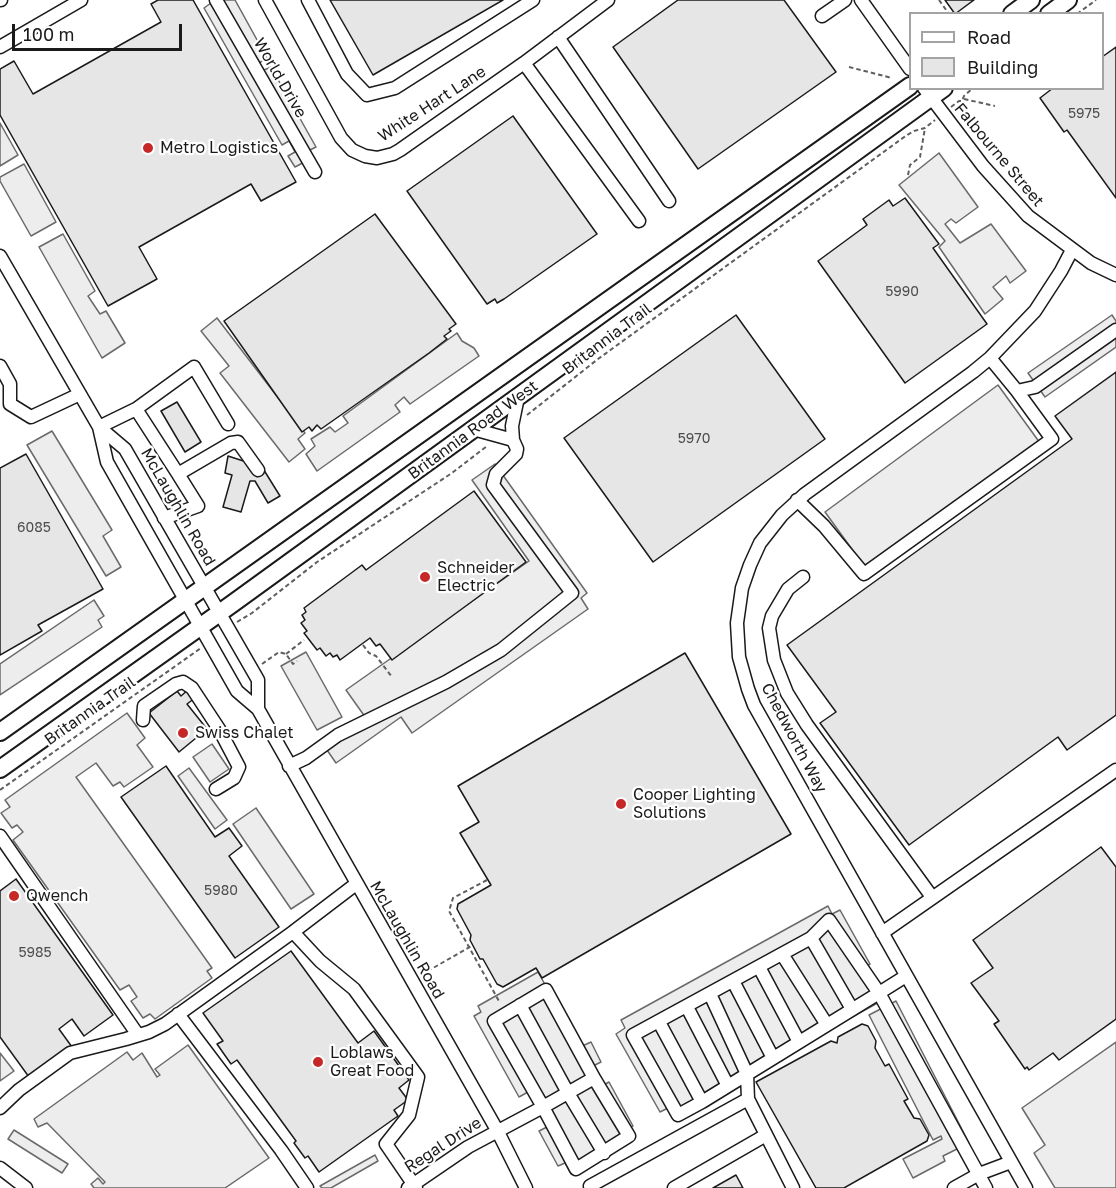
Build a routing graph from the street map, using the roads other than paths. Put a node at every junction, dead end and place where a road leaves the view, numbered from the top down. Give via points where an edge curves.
1 (81, 0) edge
2 (216, 0) edge
3 (265, 0) edge
4 (308, 0) edge
5 (533, 0) edge
6 (608, 0) edge
7 (845, 0) edge
8 (861, 0) edge
9 (1031, 0) edge
10 (1068, 0) edge
11 (1015, 12) edge
12 (1052, 12) edge
13 (822, 16) dead end
14 (558, 37) junction
15 (0, 47) edge
16 (524, 63) junction
17 (909, 68) edge
18 (909, 87) edge
19 (933, 92) edge
20 (315, 172) dead end
21 (669, 201) dead end
22 (639, 221) dead end
23 (1072, 250) junction
24 (0, 256) edge
25 (1116, 275) edge
26 (1116, 330) edge
27 (990, 358) junction
28 (0, 366) edge
29 (1017, 391) junction
30 (80, 394) junction
31 (518, 397) junction
32 (136, 409) junction
33 (228, 424) dead end
34 (99, 427) junction
35 (473, 429) junction
36 (513, 440) junction
37 (258, 470) dead end
38 (178, 474) junction
39 (797, 500) junction
40 (165, 518) junction
41 (803, 577) dead end
42 (205, 588) junction
43 (186, 601) junction
44 (219, 613) junction
45 (201, 626) junction
46 (258, 709) junction
47 (143, 720) dead end
48 (0, 732) edge
49 (289, 766) junction
50 (0, 769) edge
51 (1116, 770) edge
52 (216, 789) dead end
53 (0, 836) edge
54 (356, 884) junction
55 (932, 897) junction
56 (293, 932) junction
57 (882, 933) junction
58 (810, 938) junction
59 (782, 954) junction
60 (759, 967) junction
61 (906, 976) junction
62 (733, 981) junction
63 (879, 993) junction
64 (710, 994) junction
65 (520, 1005) junction
66 (687, 1007) junction
67 (852, 1009) junction
68 (178, 1014) junction
69 (659, 1022) junction
70 (827, 1025) junction
71 (138, 1035) junction
72 (799, 1042) junction
73 (773, 1058) junction
74 (747, 1074) junction
75 (594, 1078) junction
76 (728, 1086) junction
77 (568, 1093) junction
78 (748, 1099) junction
79 (702, 1102) junction
80 (543, 1107) junction
81 (0, 1108) edge
82 (497, 1130) junction
83 (766, 1135) junction
84 (604, 1153) junction
85 (1011, 1162) junction
86 (0, 1168) edge
87 (978, 1174) junction
88 (413, 1187) edge
89 (26, 1188) edge
90 (307, 1188) edge
91 (526, 1188) edge
92 (591, 1188) edge
93 (674, 1188) edge
94 (794, 1188) edge
95 (954, 1188) edge
96 (986, 1188) edge
97 (1026, 1188) edge

1 - 15 street
2 - 20 street, World Drive
3 - 16 street, White Hart Lane via 341,138 365,156 393,154
4 - 5 street via 347,74 367,95 394,88
6 - 14 street, White Hart Lane
7 - 13 street
8 - 17 street
9 - 11 main road
10 - 12 main road
14 - 16 street, White Hart Lane
14 - 21 street
16 - 22 street
18 - 42 main road, Britannia Road West
19 - 23 street, Falbourne Street via 983,166 1028,216
19 - 31 main road, Britannia Road West
23 - 25 street, Falbourne Street
23 - 27 street, Chedworth Way via 1035,311
24 - 30 street, McLaughlin Road
26 - 29 street via 1035,387
27 - 29 street
27 - 39 street, Chedworth Way
28 - 30 street via 10,384 10,404 31,417
29 - 39 street via 1052,439 864,574
30 - 34 street, McLaughlin Road
31 - 35 main road, Britannia Road West
31 - 36 street
32 - 33 street via 194,367
32 - 34 street
32 - 38 street
34 - 40 street, McLaughlin Road via 125,449
34 - 43 street, McLaughlin Road via 107,462
35 - 36 street
35 - 44 main road, Britannia Road West
36 - 49 street via 520,458 496,474 493,485 572,593 501,650 338,735
37 - 38 street via 238,442
38 - 40 street via 198,506
39 - 57 street, Chedworth Way via 760,543 750,565 737,623 739,657 754,705
40 - 42 street, McLaughlin Road
41 - 55 street via 789,589 769,628 774,660 787,693
42 - 43 main road, Britannia Road West
42 - 44 street, McLaughlin Road
43 - 45 street, McLaughlin Road
43 - 48 main road, Britannia Road West
44 - 45 main road, Britannia Road West
44 - 46 street, McLaughlin Road via 258,680
45 - 46 street, McLaughlin Road via 237,691
45 - 50 main road, Britannia Road West
46 - 49 street, McLaughlin Road
47 - 52 street via 144,706 176,684 183,682 192,688 238,767 234,778
49 - 54 street, McLaughlin Road
51 - 55 street
53 - 71 street
54 - 56 street
54 - 82 street, McLaughlin Road
55 - 57 street
56 - 68 street
56 - 88 street via 354,989 418,1077 409,1115 386,1144
57 - 61 street, Chedworth Way
58 - 59 street
58 - 63 street via 830,920
58 - 67 street
59 - 60 street
59 - 70 street
60 - 62 street
60 - 72 street
61 - 63 street
61 - 85 street, Chedworth Way
62 - 64 street
62 - 73 street
63 - 67 street
63 - 87 street
64 - 66 street
64 - 74 street
65 - 75 street via 546,990
65 - 77 street
65 - 80 street via 494,1021
66 - 69 street
66 - 76 street
67 - 70 street
68 - 71 street via 158,1028
68 - 90 street
69 - 79 street
69 - 79 street via 633,1035 678,1114
70 - 72 street
71 - 81 street via 70,1053
72 - 73 street
73 - 74 street
74 - 76 street
74 - 78 street
75 - 77 street, Regal Drive
75 - 84 street via 629,1136
76 - 79 street
77 - 80 street, Regal Drive
77 - 84 street
78 - 83 street
78 - 92 street
80 - 82 street, Regal Drive
80 - 84 street via 576,1169
82 - 88 street, Regal Drive
82 - 91 street, McLaughlin Road
83 - 93 street
83 - 94 street
85 - 87 street
85 - 97 street, Chedworth Way
86 - 89 street
87 - 95 street
87 - 96 street

